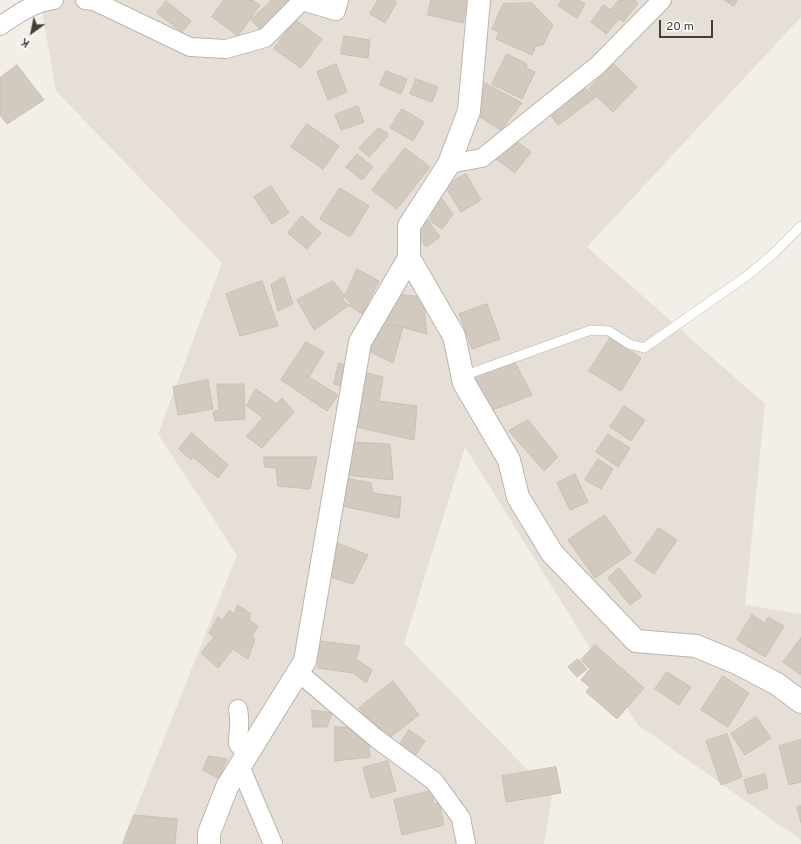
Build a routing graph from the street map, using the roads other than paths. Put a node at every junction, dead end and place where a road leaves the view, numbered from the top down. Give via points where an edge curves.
1 (54, 0) edge
2 (85, 0) edge
3 (339, 0) edge
4 (479, 0) edge
5 (662, 0) edge
6 (0, 26) edge
7 (449, 164) junction
8 (801, 226) edge
9 (409, 258) junction
10 (463, 376) junction
11 (298, 672) junction
12 (801, 702) edge
13 (238, 709) dead end
14 (244, 760) junction
15 (209, 844) edge
16 (273, 844) edge
17 (466, 844) edge

1 - 6 street via 17,14
2 - 3 street via 190,47 226,49 265,38 302,1 336,11
4 - 7 street via 469,111
5 - 7 street via 598,65 482,158
7 - 9 street via 409,226
8 - 10 lane via 748,275 644,348 629,344 609,331 591,330
9 - 10 street via 454,336
9 - 11 street via 360,342 305,661
10 - 12 street via 464,383 509,460 518,497 552,553 636,641 696,646 737,663 777,684
11 - 14 street
11 - 17 street via 377,739 434,781 461,818
13 - 14 street via 241,724 238,744
14 - 15 street via 227,787 209,833
14 - 16 street

